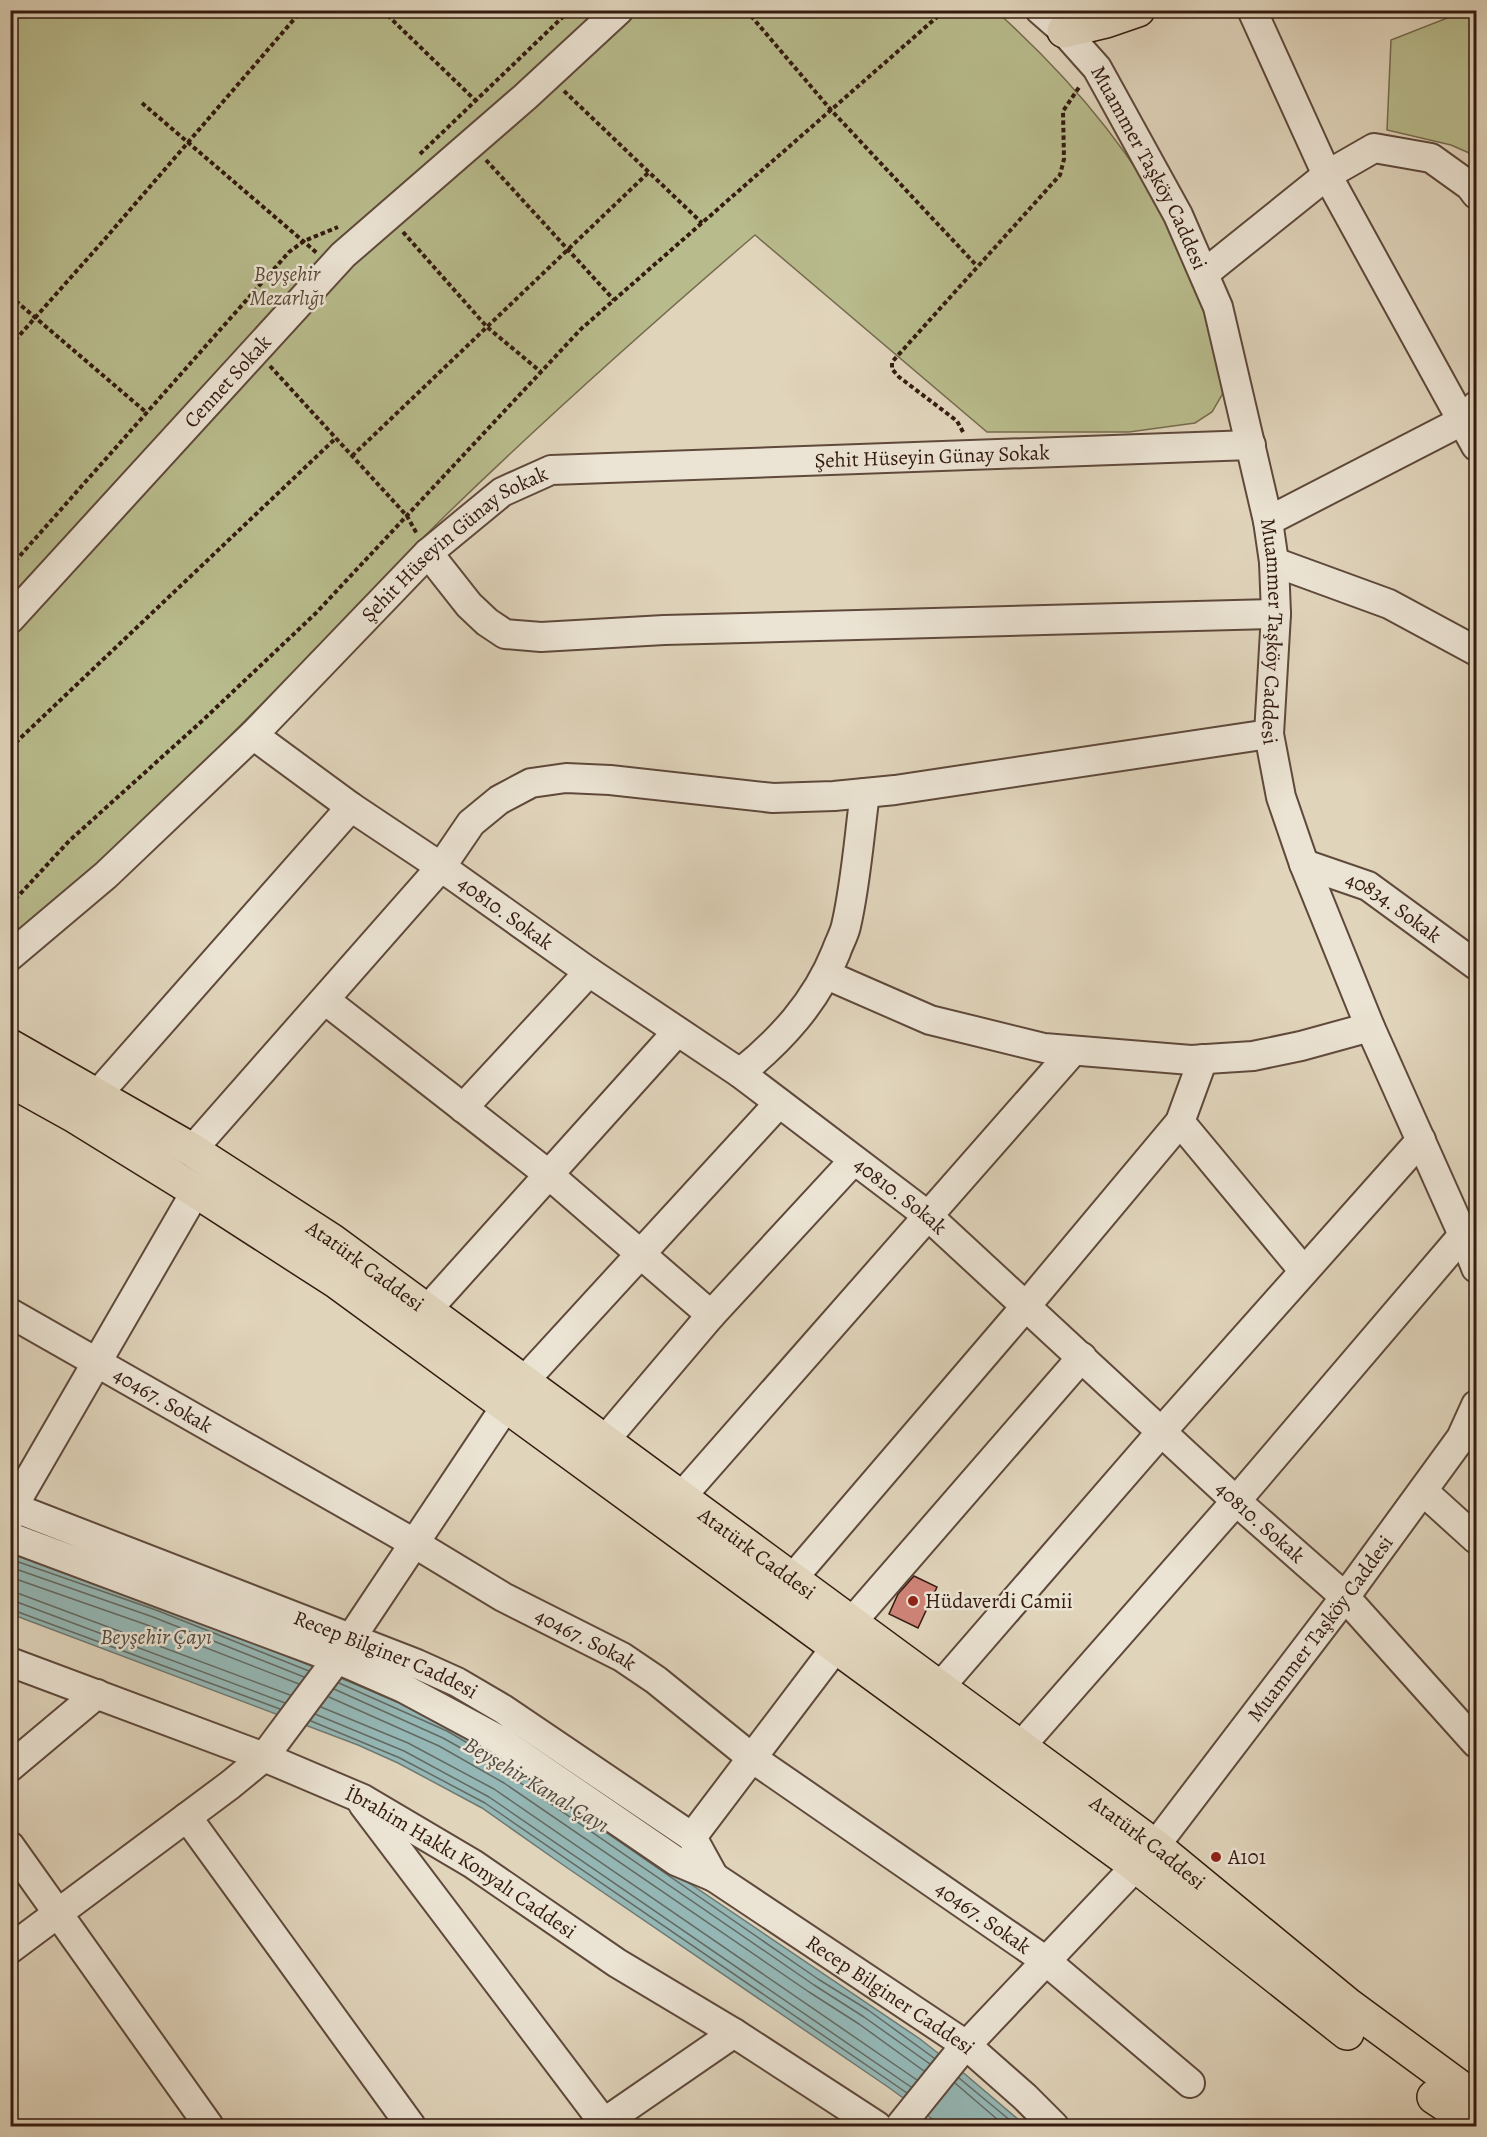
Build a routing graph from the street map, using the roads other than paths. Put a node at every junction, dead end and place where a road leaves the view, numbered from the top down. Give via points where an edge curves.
1 (619, 10) edge
2 (1138, 10) edge
3 (1251, 10) edge
4 (1052, 21) edge
5 (1327, 175) junction
6 (1476, 194) edge
7 (1205, 273) junction
8 (1469, 413) edge
9 (1251, 445) junction
10 (1476, 446) edge
11 (1268, 521) junction
12 (428, 553) junction
13 (1274, 562) junction
14 (1276, 614) junction
15 (10, 619) edge
16 (1476, 651) edge
17 (1269, 734) junction
18 (253, 735) junction
19 (865, 793) junction
20 (351, 807) junction
21 (1304, 864) junction
22 (441, 867) junction
23 (10, 956) edge
24 (1476, 965) edge
25 (589, 972) junction
26 (826, 975) junction
27 (325, 1000) junction
28 (1370, 1027) junction
29 (677, 1032) junction
30 (10, 1047) edge
31 (1073, 1051) junction
32 (1203, 1059) junction
33 (740, 1073) junction
34 (10, 1080) edge
35 (96, 1095) junction
36 (779, 1103) junction
37 (464, 1108) junction
38 (1180, 1122) junction
39 (1421, 1140) junction
40 (192, 1150) junction
41 (854, 1160) junction
42 (548, 1174) junction
43 (196, 1191) junction
44 (927, 1215) junction
45 (1463, 1235) junction
46 (641, 1254) junction
47 (1476, 1268) edge
48 (1304, 1270) junction
49 (1026, 1306) junction
50 (427, 1310) junction
51 (10, 1313) edge
52 (711, 1315) junction
53 (1082, 1356) junction
54 (95, 1362) junction
55 (515, 1394) junction
56 (1476, 1405) edge
57 (1162, 1431) junction
58 (604, 1440) junction
59 (1423, 1491) junction
60 (681, 1497) junction
61 (1236, 1501) junction
62 (11, 1510) edge
63 (10, 1537) edge
64 (1476, 1539) edge
65 (414, 1544) junction
66 (792, 1579) junction
67 (1345, 1597) junction
68 (844, 1635) junction
69 (344, 1648) junction
70 (10, 1662) edge
71 (939, 1688) junction
72 (96, 1694) junction
73 (1476, 1743) edge
74 (1020, 1747) junction
75 (264, 1756) junction
76 (752, 1758) junction
77 (10, 1767) edge
78 (356, 1795) junction
79 (187, 1817) junction
80 (692, 1837) junction
81 (10, 1846) edge
82 (1146, 1856) junction
83 (714, 1877) junction
84 (59, 1912) junction
85 (10, 1949) edge
86 (1046, 1961) junction
87 (734, 2032) junction
88 (962, 2050) junction
89 (1190, 2083) dead end
90 (1476, 2099) edge
91 (201, 2124) edge
92 (602, 2125) edge
93 (1476, 2125) edge
94 (411, 2127) edge
95 (877, 2127) edge
96 (900, 2127) edge
97 (1054, 2127) edge

1 - 15 street, Cennet Sokak via 333,266
2 - 4 main road via 1106,21
3 - 5 street
4 - 7 street, Muammer Taşköy Caddesi via 1097,69 1178,215
5 - 6 street via 1374,148 1431,158
5 - 7 street
5 - 8 street
7 - 9 street, Muammer Taşköy Caddesi via 1218,307
8 - 10 street
8 - 11 street
9 - 11 street, Muammer Taşköy Caddesi
9 - 12 street, Şehit Hüseyin Günay Sokak via 551,471 502,492
11 - 13 street, Muammer Taşköy Caddesi
12 - 14 street via 487,622 505,634 541,637 810,625
12 - 18 street, Şehit Hüseyin Günay Sokak
13 - 14 street, Muammer Taşköy Caddesi
13 - 16 street via 1389,604
14 - 17 street, Muammer Taşköy Caddesi
17 - 19 street
17 - 21 street, Muammer Taşköy Caddesi via 1281,797
18 - 20 street, 40810. Sokak
18 - 23 street, Şehit Hüseyin Günay Sokak via 106,875
19 - 22 street via 773,798 610,780 566,778 531,783 499,800 471,823
19 - 26 street via 845,928
20 - 22 street, 40810. Sokak
20 - 35 street
21 - 24 street, 40834. Sokak via 1368,886
21 - 28 street, Muammer Taşköy Caddesi
22 - 25 street, 40810. Sokak
22 - 27 street
25 - 29 street, 40810. Sokak
25 - 37 street
26 - 31 street via 930,1020 1044,1048
26 - 33 street via 795,1021 769,1050
27 - 37 street
27 - 40 street
28 - 32 street via 1253,1056
28 - 39 street, Muammer Taşköy Caddesi
29 - 33 street, 40810. Sokak
29 - 42 street
30 - 35 main road, Atatürk Caddesi
31 - 32 street
31 - 44 street
32 - 38 street
33 - 36 street, 40810. Sokak
34 - 43 main road, Atatürk Caddesi
35 - 40 main road, Atatürk Caddesi
36 - 41 street, 40810. Sokak
36 - 46 street
37 - 42 street
38 - 48 street
38 - 49 street
39 - 45 street, Muammer Taşköy Caddesi
39 - 48 street
40 - 50 main road, Atatürk Caddesi via 330,1240
41 - 44 street, 40810. Sokak
41 - 52 street
42 - 46 street
42 - 50 street
43 - 54 street
43 - 55 main road, Atatürk Caddesi
44 - 49 street, 40810. Sokak
44 - 60 street
45 - 47 street, Muammer Taşköy Caddesi
45 - 61 street
46 - 52 street
46 - 55 street
48 - 57 street
49 - 53 street, 40810. Sokak
49 - 66 street
50 - 55 main road, Atatürk Caddesi
51 - 54 street, 40467. Sokak
52 - 58 street
53 - 57 street, 40810. Sokak
53 - 68 street
54 - 62 street
54 - 65 street, 40467. Sokak
55 - 58 main road, Atatürk Caddesi
55 - 65 street
55 - 68 main road, Atatürk Caddesi
56 - 59 street, Muammer Taşköy Caddesi via 1461,1438
57 - 61 street, 40810. Sokak
57 - 71 street
58 - 60 main road, Atatürk Caddesi
59 - 64 street
59 - 67 street, Muammer Taşköy Caddesi
60 - 66 main road, Atatürk Caddesi
61 - 67 street, 40810. Sokak
61 - 74 street
62 - 69 street, Recep Bilginer Caddesi
63 - 69 street, Recep Bilginer Caddesi
65 - 69 street
65 - 76 street, 40467. Sokak via 503,1597 622,1657
66 - 68 main road, Atatürk Caddesi
67 - 73 street, 40810. Sokak
67 - 82 street, Muammer Taşköy Caddesi
68 - 71 main road, Atatürk Caddesi
68 - 76 street
68 - 82 main road, Atatürk Caddesi
69 - 75 street
69 - 80 street, Recep Bilginer Caddesi via 457,1682
69 - 83 street, Recep Bilginer Caddesi via 403,1688 496,1738 676,1862
70 - 72 street, İbrahim Hakkı Konyalı Caddesi
71 - 74 main road, Atatürk Caddesi
72 - 75 street, İbrahim Hakkı Konyalı Caddesi
72 - 77 street
74 - 82 main road, Atatürk Caddesi
75 - 78 street, İbrahim Hakkı Konyalı Caddesi
75 - 79 street
76 - 80 street
76 - 86 street, 40467. Sokak
78 - 87 street, İbrahim Hakkı Konyalı Caddesi via 473,1864 617,1963
78 - 92 street
79 - 84 street
79 - 94 street
80 - 83 street, Recep Bilginer Caddesi
81 - 84 street
82 - 86 street, Muammer Taşköy Caddesi
82 - 90 main road, Atatürk Caddesi
82 - 93 main road, Atatürk Caddesi via 1345,2031
83 - 88 street, Recep Bilginer Caddesi
84 - 85 street
84 - 91 street
86 - 88 street, Muammer Taşköy Caddesi
86 - 89 street, 40467. Sokak
87 - 92 street
87 - 95 street, İbrahim Hakkı Konyalı Caddesi
88 - 96 street, Muammer Taşköy Caddesi
88 - 97 street, Recep Bilginer Caddesi via 1025,2097

